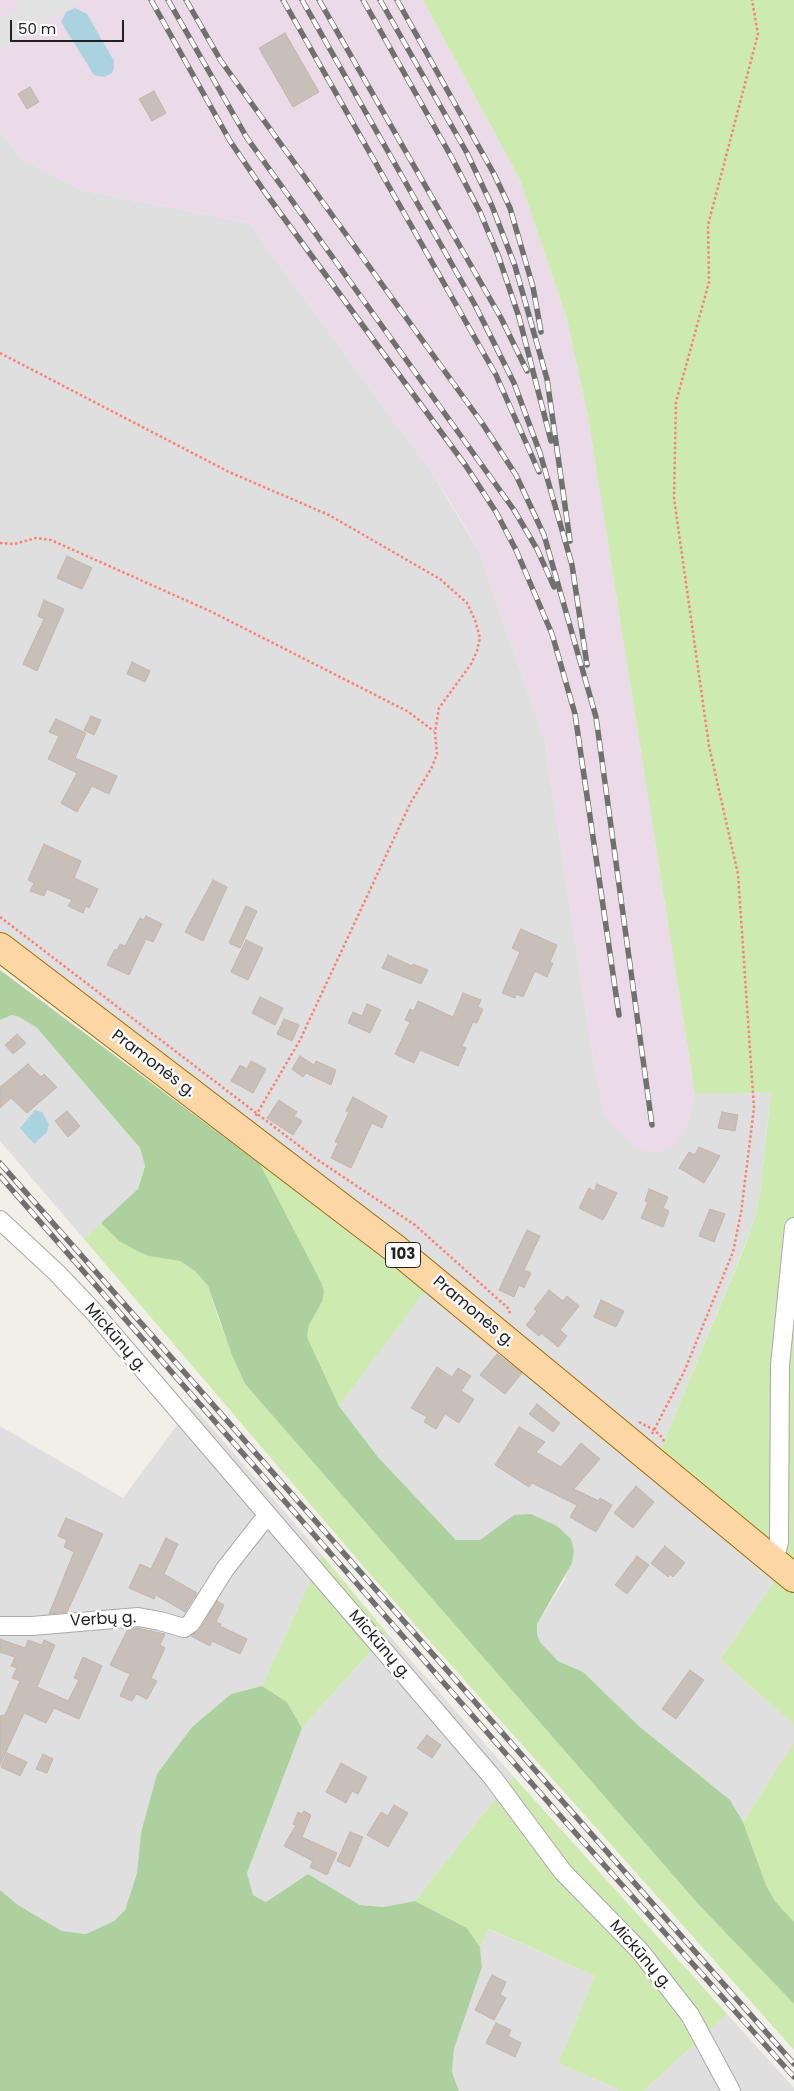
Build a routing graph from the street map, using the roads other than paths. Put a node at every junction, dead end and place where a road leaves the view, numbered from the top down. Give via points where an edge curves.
1 (0, 948) edge
2 (0, 1220) edge
3 (794, 1227) edge
4 (269, 1517) junction
5 (770, 1558) junction
6 (794, 1578) edge
7 (0, 1626) edge
8 (732, 2091) edge

1 - 5 main road, Pramonės g. / 103 via 447,1290
2 - 4 street, Mickūnų g. via 87,1305
3 - 5 street via 780,1365 779,1542
4 - 7 street, Verbų g. via 225,1569 191,1623 184,1628 138,1617
4 - 8 street, Mickūnų g. via 493,1778 563,1872 640,1951 690,2015
5 - 6 main road, Pramonės g. / 103

